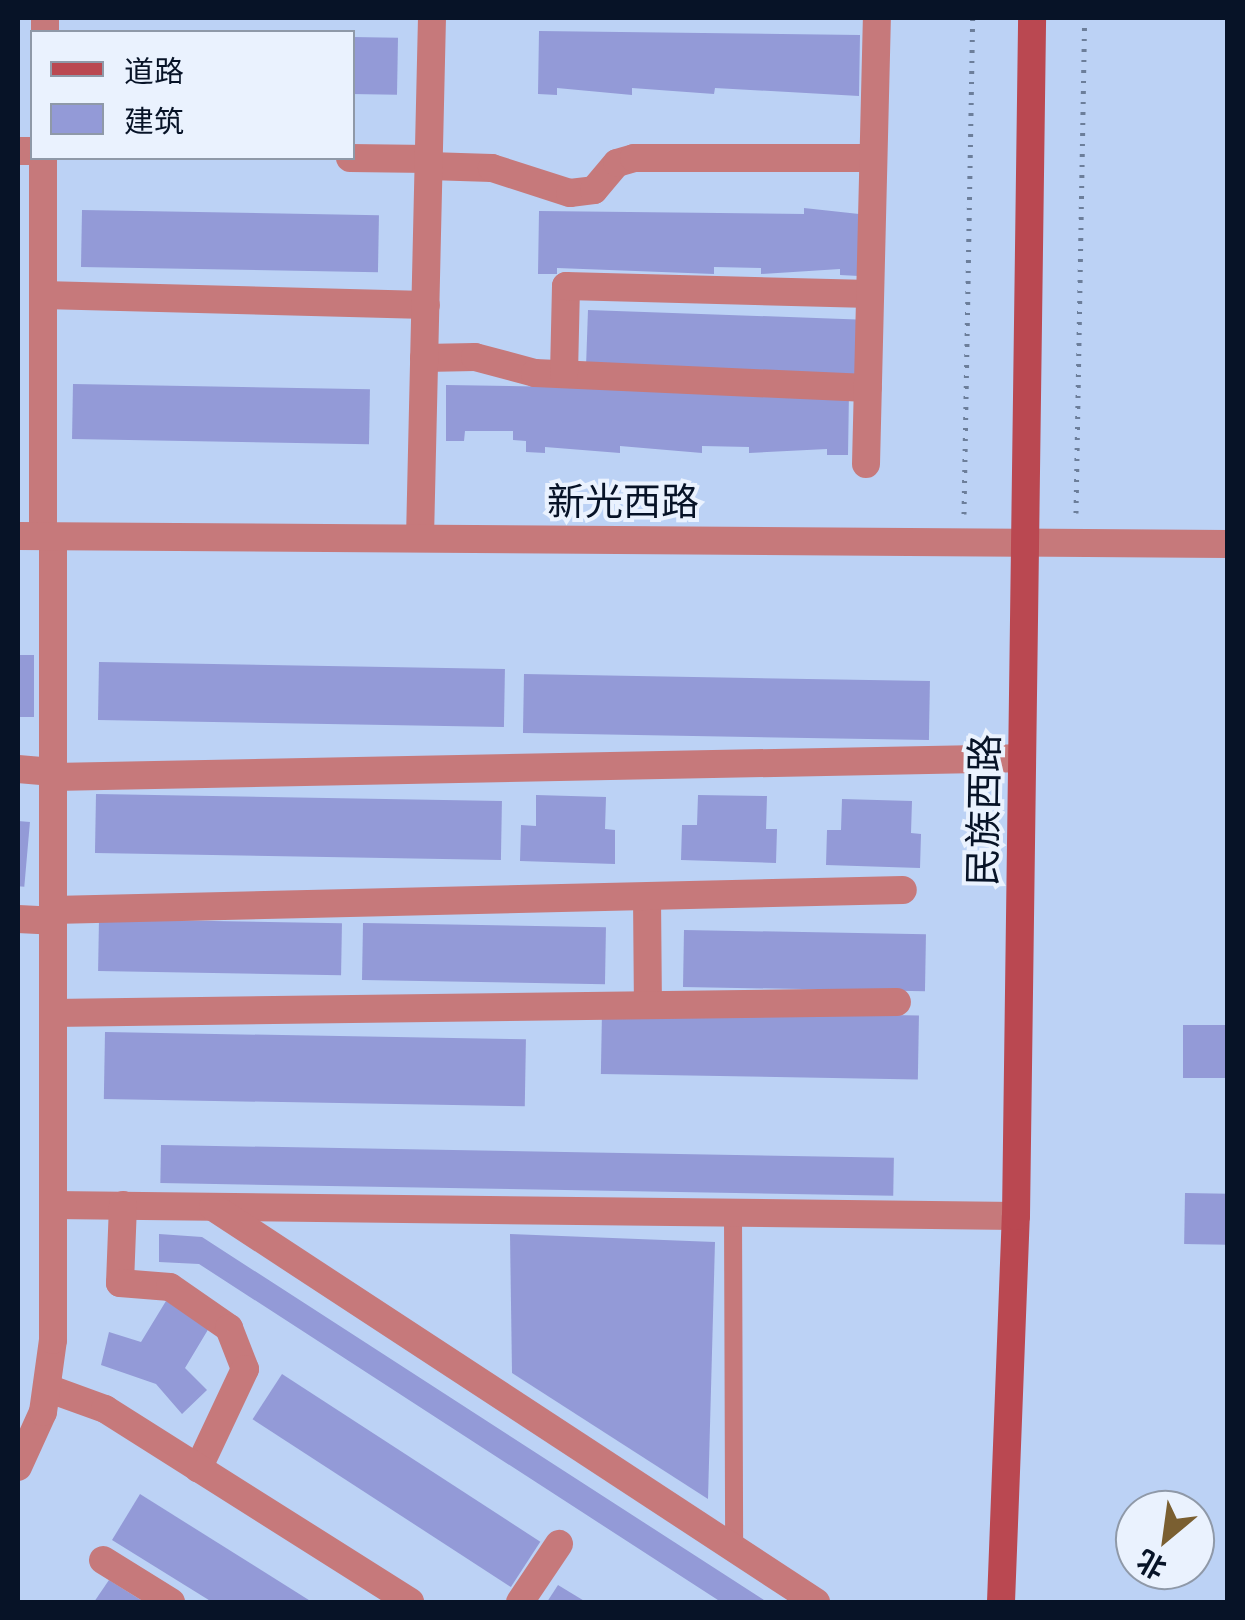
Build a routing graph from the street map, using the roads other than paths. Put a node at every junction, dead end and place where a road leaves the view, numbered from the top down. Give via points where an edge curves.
1 (432, 18) edge
2 (877, 18) edge
3 (1032, 18) edge
4 (355, 158) edge
5 (872, 158) junction
6 (43, 160) edge
7 (429, 162) junction
8 (870, 294) junction
9 (43, 296) junction
10 (426, 305) junction
11 (424, 358) junction
12 (564, 374) junction
13 (868, 388) junction
14 (866, 464) dead end
15 (38, 536) edge
16 (420, 538) junction
17 (1021, 540) junction
18 (1228, 544) edge
19 (1022, 758) junction
20 (18, 769) edge
21 (53, 774) junction
22 (903, 890) dead end
23 (647, 896) junction
24 (53, 916) junction
25 (18, 918) edge
26 (897, 1002) dead end
27 (648, 1005) junction
28 (53, 1014) junction
29 (54, 1205) junction
30 (123, 1205) junction
31 (213, 1206) junction
32 (733, 1214) junction
33 (1016, 1216) junction
34 (48, 1388) junction
35 (18, 1468) edge
36 (198, 1468) junction
37 (558, 1544) dead end
38 (734, 1553) junction
39 (103, 1560) dead end
40 (170, 1602) edge
41 (410, 1602) edge
42 (520, 1602) edge
43 (816, 1602) edge
44 (1001, 1602) edge

1 - 7 street
2 - 5 street
3 - 17 main road, 民族西路
4 - 7 street
5 - 7 street via 634,158 617,163 594,190 570,193 492,168
5 - 8 street
6 - 9 street
7 - 10 street
8 - 12 street via 566,286
8 - 13 street
9 - 10 street
9 - 15 street
10 - 11 street
11 - 12 street via 475,358
11 - 16 street
12 - 13 street
13 - 14 street
15 - 16 street, 新光西路
15 - 21 street
16 - 17 street, 新光西路
17 - 18 street, 新光西路
17 - 19 main road, 民族西路
19 - 21 street
19 - 33 main road, 民族西路
20 - 21 street
21 - 24 street
22 - 23 street
23 - 24 street
23 - 27 street
24 - 25 street
24 - 28 street
26 - 27 street
27 - 28 street
28 - 29 street
29 - 30 street
29 - 34 street
30 - 31 street
30 - 36 street via 120,1283 170,1286 228,1328 245,1368
31 - 32 street
31 - 38 street
32 - 33 street
32 - 38 lane
33 - 44 main road, 民族西路
34 - 35 street
34 - 36 street via 96,1404
36 - 41 street
37 - 42 street
38 - 43 street
39 - 40 street

